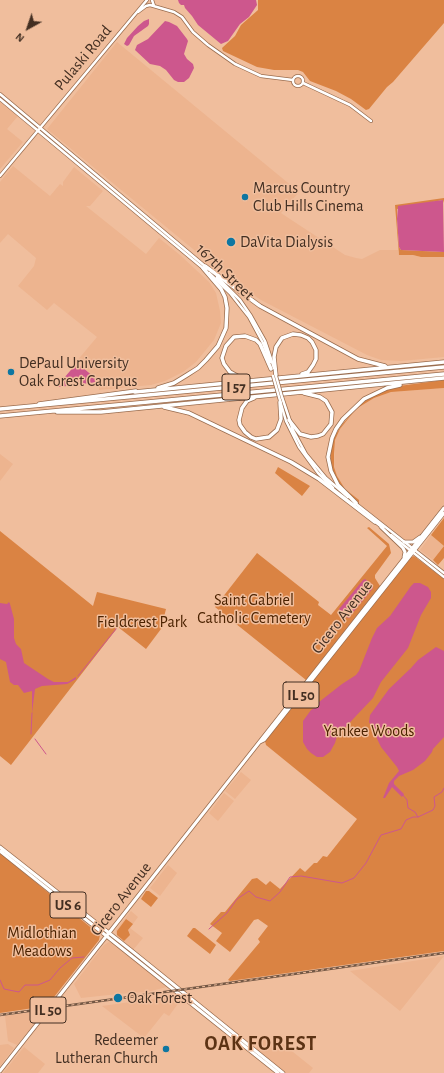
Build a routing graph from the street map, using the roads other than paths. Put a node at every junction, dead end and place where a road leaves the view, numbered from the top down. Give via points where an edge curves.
1 (147, 0) edge
2 (152, 0) edge
3 (155, 6) junction
4 (135, 14) junction
5 (293, 80) junction
6 (303, 83) junction
7 (0, 94) edge
8 (0, 99) edge
9 (371, 121) dead end
10 (40, 128) junction
11 (38, 131) junction
12 (0, 176) edge
13 (204, 267) junction
14 (444, 362) edge
15 (397, 366) junction
16 (444, 367) edge
17 (271, 369) junction
18 (444, 374) edge
19 (275, 376) junction
20 (290, 377) junction
21 (444, 378) edge
22 (257, 380) junction
23 (422, 380) junction
24 (135, 392) junction
25 (291, 393) junction
26 (265, 396) junction
27 (280, 397) junction
28 (280, 402) junction
29 (28, 407) junction
30 (151, 407) junction
31 (0, 409) edge
32 (47, 411) junction
33 (0, 416) edge
34 (289, 420) junction
35 (356, 503) junction
36 (444, 508) edge
37 (444, 513) edge
38 (375, 522) junction
39 (381, 527) junction
40 (425, 533) junction
41 (404, 542) junction
42 (413, 550) junction
43 (403, 559) junction
44 (444, 573) edge
45 (444, 577) edge
46 (260, 742) junction
47 (0, 847) edge
48 (0, 851) edge
49 (109, 933) junction
50 (106, 936) junction
51 (0, 1070) edge
52 (278, 1073) edge
53 (283, 1073) edge

1 - 4 main road, Pulaski Road
2 - 3 main road
3 - 4 main road via 146,6
3 - 5 main road via 180,15 193,32 235,64 261,76
4 - 10 main road, Pulaski Road
5 - 6 main road via 297,86
5 - 6 main road via 297,76 303,79
6 - 9 main road via 350,105
7 - 10 main road, 167th Street
8 - 11 main road, 167th Street
10 - 11 main road, Pulaski Road
10 - 13 main road, 167th Street
11 - 12 main road, Pulaski Road
11 - 13 main road, 167th Street
13 - 15 highway via 260,306 358,359 383,366
13 - 17 main road, 167th Street via 249,317 263,343
13 - 19 main road, 167th Street via 232,291 251,316 265,342
13 - 24 highway via 221,289 227,308 226,328 218,346 206,360 174,383
14 - 15 highway
15 - 20 highway
16 - 29 highway, I 57
17 - 19 main road, 167th Street
17 - 22 highway via 256,340 246,336 234,337 223,352 224,364 234,375
18 - 32 highway, I 57
19 - 20 highway via 274,354 278,342 293,334 301,335 313,344 316,359 308,372
19 - 27 main road, 167th Street, bridge
20 - 22 highway
21 - 23 highway
22 - 24 highway
23 - 25 highway
23 - 35 highway via 373,394 355,406 336,429 329,448 331,471 338,485
24 - 29 highway via 44,402
25 - 26 highway
25 - 34 highway via 320,397 330,406 332,419 328,429 318,436 311,437 300,434
26 - 28 highway via 249,400 240,412 240,425 251,437 266,438 276,432 281,419
26 - 30 highway
27 - 28 main road, 167th Street
27 - 34 main road, 167th Street
28 - 38 main road, 167th Street via 294,439 310,463 340,494
29 - 31 highway, I 57
30 - 32 highway via 85,413
30 - 38 highway via 189,413 282,457 319,479
32 - 33 highway, I 57
34 - 35 main road, 167th Street via 312,462 326,478
35 - 41 main road, 167th Street
36 - 40 main road, Cicero Avenue / IL 50
37 - 42 main road, Cicero Avenue / IL 50
38 - 39 main road, 167th Street
39 - 42 main road, 167th Street
39 - 43 main road via 403,548
40 - 41 main road via 413,542
40 - 42 main road, Cicero Avenue / IL 50
41 - 42 main road, 167th Street
42 - 43 main road, Cicero Avenue / IL 50
42 - 44 main road, 167th Street
42 - 45 main road, 167th Street
42 - 46 main road, Cicero Avenue / IL 50
43 - 46 main road, Cicero Avenue / IL 50
46 - 49 main road, Cicero Avenue / IL 50
47 - 49 main road, US 6
48 - 50 main road, US 6
49 - 50 main road, Cicero Avenue / IL 50
49 - 53 main road, US 6
50 - 51 main road, Cicero Avenue / IL 50
50 - 52 main road, US 6

